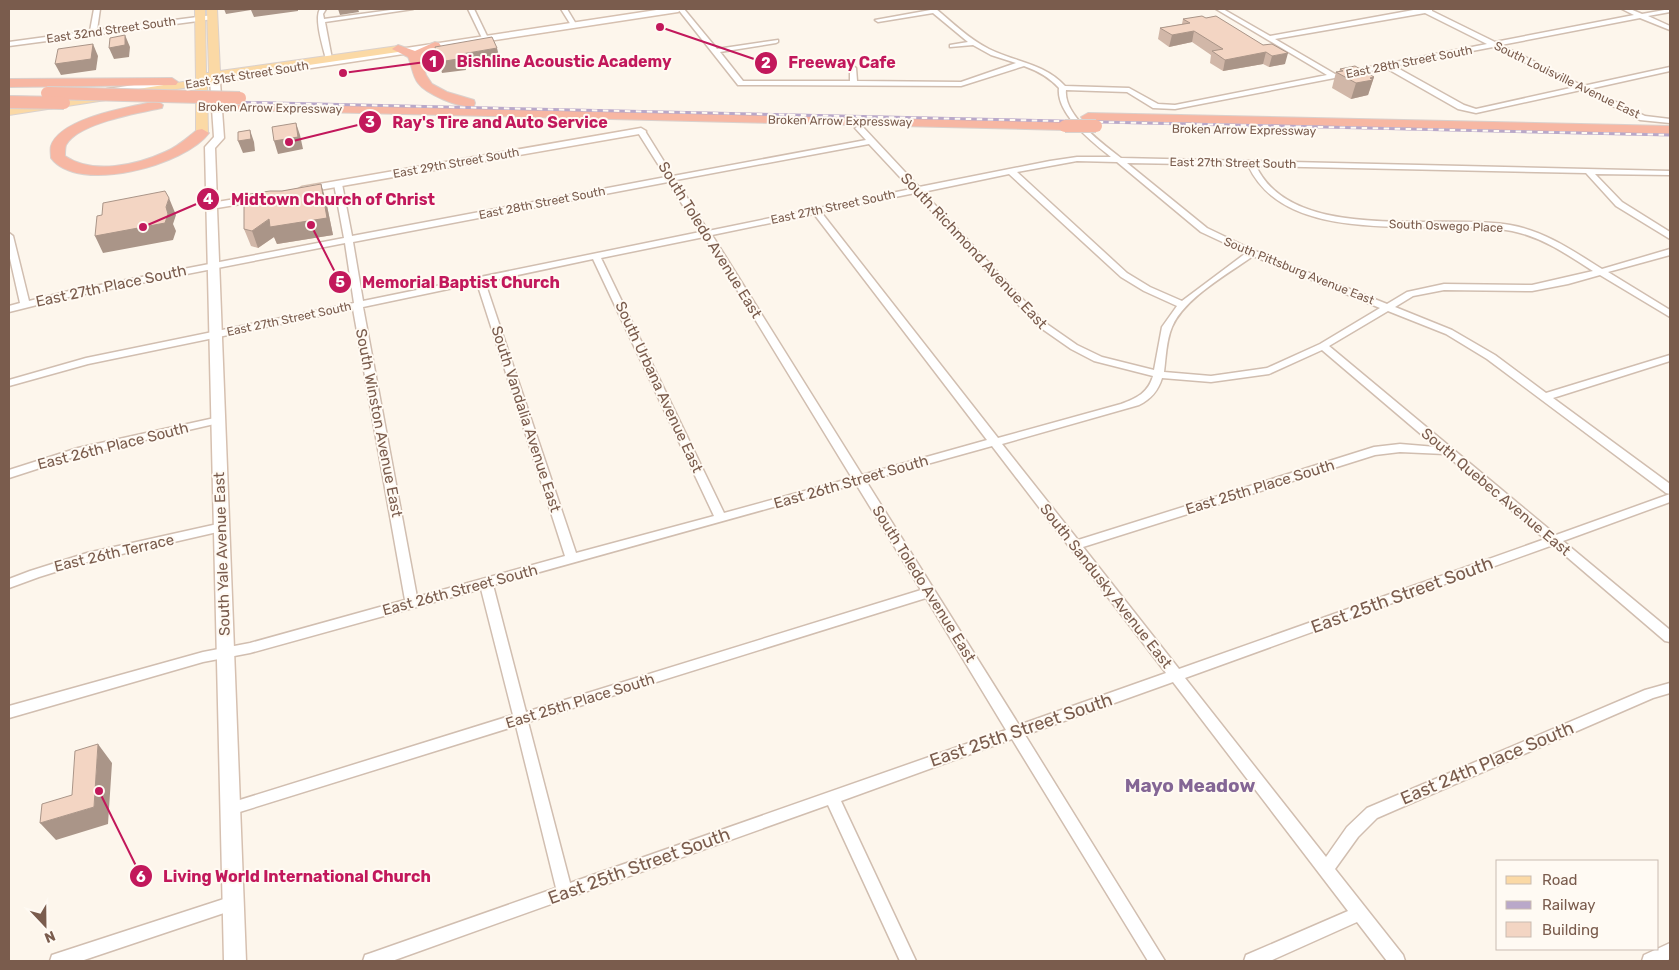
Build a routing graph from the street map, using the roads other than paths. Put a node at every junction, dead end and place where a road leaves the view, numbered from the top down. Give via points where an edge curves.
1 (97, 9) edge
2 (323, 9) edge
3 (410, 9) edge
4 (471, 9) edge
5 (564, 9) edge
6 (679, 9) edge
7 (1219, 9) edge
8 (1434, 9) edge
9 (1625, 9) edge
10 (659, 10) edge
11 (933, 10) edge
12 (1424, 10) edge
13 (1670, 10) edge
14 (212, 13) edge
15 (200, 14) edge
16 (1641, 16) junction
17 (878, 20) dead end
18 (321, 21) junction
19 (573, 24) junction
20 (1670, 28) edge
21 (93, 33) junction
22 (485, 38) junction
23 (1270, 38) junction
24 (776, 41) dead end
25 (974, 43) junction
26 (9, 44) edge
27 (1496, 45) junction
28 (435, 46) joint
29 (952, 46) dead end
30 (714, 50) junction
31 (407, 53) junction
32 (329, 59) junction
33 (1024, 63) junction
34 (1388, 66) junction
35 (853, 68) dead end
36 (1670, 69) edge
37 (1334, 76) junction
38 (215, 78) junction
39 (201, 80) junction
40 (172, 82) junction
41 (9, 83) edge
42 (854, 84) junction
43 (1063, 88) junction
44 (1582, 88) junction
45 (9, 92) edge
46 (9, 102) edge
47 (241, 102) junction
48 (469, 103) junction
49 (157, 105) junction
50 (9, 107) edge
51 (9, 112) edge
52 (715, 118) junction
53 (1670, 120) edge
54 (1062, 121) junction
55 (1092, 122) junction
56 (859, 128) dead end
57 (641, 130) junction
58 (1670, 130) edge
59 (202, 132) junction
60 (1670, 139) edge
61 (871, 141) junction
62 (210, 147) junction
63 (1116, 160) junction
64 (1251, 163) junction
65 (1011, 171) junction
66 (1588, 171) junction
67 (1670, 173) edge
68 (670, 179) junction
69 (338, 184) junction
70 (916, 190) junction
71 (294, 192) edge
72 (277, 195) edge
73 (212, 206) junction
74 (815, 210) junction
75 (706, 233) junction
76 (9, 236) edge
77 (1670, 236) edge
78 (349, 240) junction
79 (10, 249) edge
80 (1670, 252) edge
81 (1252, 253) junction
82 (596, 256) junction
83 (214, 265) junction
84 (1601, 272) junction
85 (480, 280) junction
86 (25, 305) junction
87 (359, 305) junction
88 (1184, 305) junction
89 (1387, 307) junction
90 (9, 309) edge
91 (1670, 314) edge
92 (216, 334) junction
93 (1323, 346) junction
94 (1670, 358) edge
95 (1158, 375) junction
96 (9, 383) edge
97 (1544, 397) junction
98 (219, 420) junction
99 (995, 442) junction
100 (1448, 451) junction
101 (9, 474) edge
102 (860, 480) junction
103 (1670, 490) edge
104 (1670, 498) edge
105 (721, 518) junction
106 (222, 527) junction
107 (1554, 540) junction
108 (1075, 545) junction
109 (572, 559) junction
110 (486, 583) junction
111 (9, 584) edge
112 (929, 592) junction
113 (412, 604) junction
114 (1670, 637) edge
115 (225, 653) junction
116 (1175, 676) junction
117 (1670, 688) edge
118 (9, 712) edge
119 (521, 719) junction
120 (1014, 731) junction
121 (832, 797) junction
122 (230, 809) junction
123 (1327, 870) junction
124 (566, 892) junction
125 (234, 903) junction
126 (1361, 913) junction
127 (1670, 951) edge
128 (58, 961) edge
129 (235, 961) edge
130 (371, 961) edge
131 (908, 961) edge
132 (1157, 961) edge
133 (1252, 961) edge
134 (1397, 961) edge
135 (1650, 961) edge

1 - 21 street
2 - 18 street
3 - 18 street
4 - 22 street
5 - 19 street
6 - 10 main road, East 31st Street South
6 - 30 street
7 - 23 street
8 - 12 street
9 - 16 street
10 - 19 main road, East 31st Street South
11 - 17 street
11 - 25 street
12 - 23 street
12 - 27 street, South Louisville Avenue East
13 - 16 street, East 28th Street South
14 - 15 street, East 32nd Street South
14 - 38 main road, South Yale Avenue East
15 - 21 street, East 32nd Street South
15 - 39 main road, South Yale Avenue East
16 - 20 street
16 - 27 street, East 28th Street South
18 - 32 street
19 - 22 main road, East 31st Street South
21 - 26 street, East 32nd Street South
22 - 28 main road, East 31st Street South
22 - 31 main road, East 31st Street South
23 - 37 street
24 - 30 street
25 - 29 street
25 - 33 street
27 - 34 street, East 28th Street South
27 - 44 street, South Louisville Avenue East
28 - 31 highway via 419,54
30 - 42 street via 741,83
31 - 32 main road, East 31st Street South
31 - 38 main road, East 31st Street South
31 - 48 highway via 426,86
32 - 38 main road, East 31st Street South
33 - 42 street via 961,84
33 - 43 street via 1045,73
34 - 37 street, East 28th Street South
34 - 44 street via 1461,107 1476,111
35 - 42 street
36 - 44 street
37 - 43 street, East 28th Street South via 1170,108 1152,104 1129,90
38 - 39 main road, East 31st Street South
38 - 62 main road, South Yale Avenue East via 219,138
39 - 40 main road, East 31st Street South
39 - 51 main road, East 31st Street South
39 - 59 main road, South Yale Avenue East
40 - 41 highway
40 - 50 main road, East 31st Street South
43 - 63 street, South Pittsburg Avenue East via 1066,106 1088,135
44 - 53 street, South Louisville Avenue East via 1643,118
45 - 47 highway, Broken Arrow Expressway, bridge
46 - 49 highway, Broken Arrow Expressway, bridge
47 - 48 highway, Broken Arrow Expressway
47 - 49 highway, Broken Arrow Expressway
47 - 52 highway, Broken Arrow Expressway
48 - 54 highway, Broken Arrow Expressway
49 - 59 highway via 110,116 79,128 59,144 58,158 68,165 84,169 129,167 172,154
52 - 54 highway, Broken Arrow Expressway
52 - 57 highway
54 - 55 highway, Broken Arrow Expressway, bridge
55 - 58 highway, Broken Arrow Expressway
55 - 60 highway, Broken Arrow Expressway
56 - 61 street, South Richmond Avenue East
57 - 68 street, South Toledo Avenue East
57 - 69 main road, East 29th Street South
59 - 62 main road, South Yale Avenue East via 202,140
61 - 68 street, East 28th Street South
61 - 70 street, South Richmond Avenue East
62 - 73 main road, South Yale Avenue East
63 - 64 street, East 27th Street South
63 - 65 street, East 27th Street South via 1077,160
63 - 81 street, South Pittsburg Avenue East via 1198,226
64 - 66 street, East 27th Street South
64 - 84 street, South Oswego Place via 1258,179 1273,193 1292,205 1322,216 1365,223 1514,229 1554,243
65 - 70 street, East 27th Street South
65 - 88 street via 1124,274 1147,289
66 - 67 street, East 27th Street South
66 - 77 street via 1624,208
68 - 75 street, South Toledo Avenue East
68 - 78 street, East 28th Street South
69 - 71 main road, East 29th Street South
69 - 78 street, South Winston Avenue East
70 - 74 street, East 27th Street South
70 - 95 street, South Richmond Avenue East via 1013,296 1057,336 1098,359
72 - 73 main road
73 - 83 main road, South Yale Avenue East
74 - 75 street, East 27th Street South
74 - 99 street, South Sandusky Avenue East
75 - 82 street, East 27th Street South
75 - 102 street, South Toledo Avenue East
76 - 79 street
78 - 83 street, East 28th Street South
78 - 87 street, South Winston Avenue East
79 - 86 street
80 - 84 street
81 - 88 street
81 - 89 street, South Pittsburg Avenue East
82 - 85 street, East 27th Street South
82 - 105 street, South Urbana Avenue East
83 - 86 street, East 27th Place South via 93,288
83 - 92 main road, South Yale Avenue East
84 - 89 street via 1532,288 1426,289
84 - 91 street, South Oswego Place
85 - 87 street, East 27th Street South
85 - 109 street, South Vandalia Avenue East
86 - 90 street, East 27th Place South
87 - 92 street, East 27th Street South
87 - 113 street, South Winston Avenue East
88 - 95 street via 1166,327
89 - 93 street
89 - 97 street, South Pittsburg Avenue East via 1469,343
92 - 96 street, East 27th Street South via 86,361
92 - 98 main road, South Yale Avenue East
93 - 95 street via 1276,368 1252,374 1211,379
93 - 100 street, South Quebec Avenue East
94 - 97 street
95 - 99 street, East 26th Street South via 1156,386 1138,402
97 - 103 street, South Pittsburg Avenue East
98 - 101 street, East 26th Place South via 78,452
98 - 106 main road, South Yale Avenue East
99 - 102 street, East 26th Street South
99 - 108 street, South Sandusky Avenue East
100 - 107 street, South Quebec Avenue East
100 - 108 street, East 25th Place South via 1400,448 1374,451
102 - 105 street, East 26th Street South
102 - 112 street, South Toledo Avenue East
104 - 107 street, East 25th Street South
105 - 109 street, East 26th Street South
106 - 111 street, East 26th Terrace via 82,559
106 - 115 main road, South Yale Avenue East
107 - 114 street, South Quebec Avenue East
107 - 116 street, East 25th Street South
108 - 116 street, South Sandusky Avenue East
109 - 110 street, East 26th Street South
110 - 113 street, East 26th Street South
110 - 119 street
112 - 119 street, East 25th Place South
112 - 120 street, South Toledo Avenue East
113 - 115 street, East 26th Street South
115 - 118 street, East 26th Street South
115 - 122 main road, South Yale Avenue East
116 - 120 street, East 25th Street South
116 - 123 street, South Sandusky Avenue East
117 - 123 street, East 24th Place South via 1372,813 1345,840
119 - 122 street, East 25th Place South
119 - 124 street
120 - 121 street, East 25th Street South
120 - 132 street, South Toledo Avenue East
121 - 124 street, East 25th Street South
121 - 131 street
122 - 125 main road, South Yale Avenue East
123 - 126 street, South Sandusky Avenue East
124 - 130 street, East 25th Street South
125 - 128 street
125 - 129 main road, South Yale Avenue East
126 - 133 street
126 - 134 street, South Sandusky Avenue East
127 - 135 street

